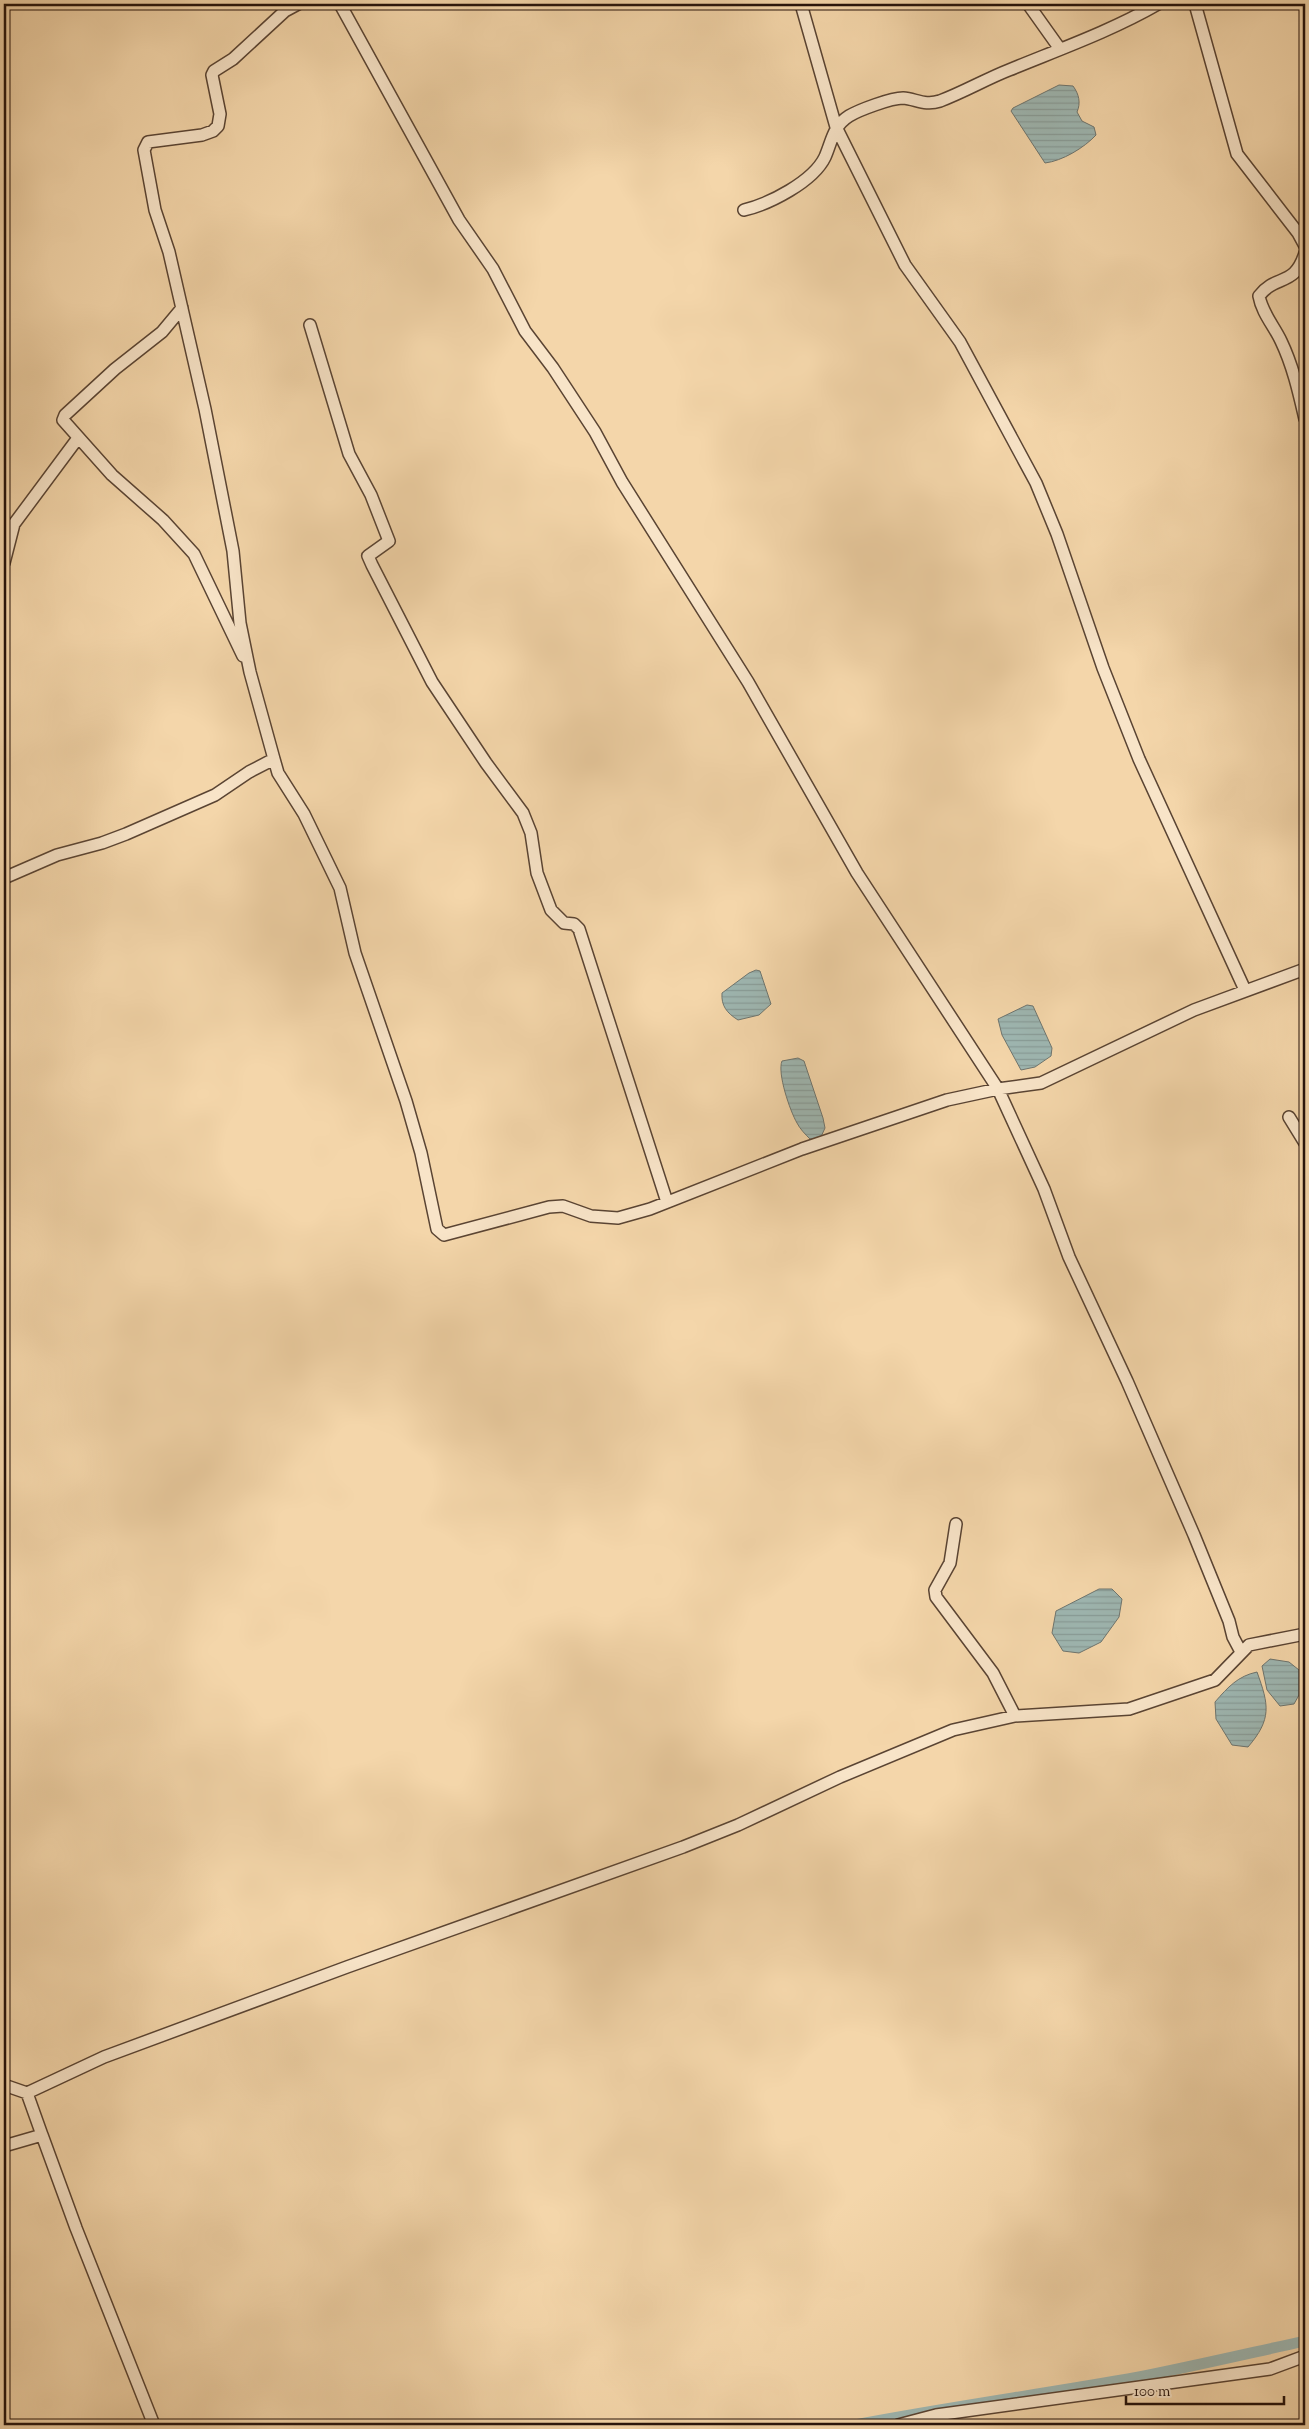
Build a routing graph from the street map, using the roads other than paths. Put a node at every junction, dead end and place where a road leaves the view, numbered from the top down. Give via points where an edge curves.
1 (298, 4) edge
2 (340, 4) edge
3 (801, 4) edge
4 (1028, 4) edge
5 (1158, 4) edge
6 (1195, 4) edge
7 (1060, 49) junction
8 (836, 127) junction
9 (744, 210) dead end
10 (1305, 246) edge
11 (1305, 253) edge
12 (182, 308) junction
13 (310, 325) dead end
14 (1305, 419) edge
15 (78, 438) junction
16 (4, 563) edge
17 (250, 672) junction
18 (274, 759) junction
19 (4, 878) edge
20 (1305, 969) edge
21 (1245, 990) junction
22 (998, 1089) junction
23 (1289, 1116) dead end
24 (1305, 1143) edge
25 (667, 1202) junction
26 (956, 1524) dead end
27 (1305, 1634) edge
28 (1241, 1652) junction
29 (1015, 1716) junction
30 (4, 2085) edge
31 (26, 2093) junction
32 (42, 2135) junction
33 (4, 2146) edge
34 (1305, 2356) edge
35 (154, 2425) edge
36 (898, 2425) edge

1 - 12 street via 285,11 234,59 214,71 212,75 220,114 218,126 213,131 145,145 146,170 155,210
2 - 22 street via 459,220 493,269 525,331 594,432 748,682 857,873
3 - 8 street
4 - 7 street
5 - 7 street
6 - 10 street via 1237,154
7 - 8 street via 938,101 914,102 903,98 855,112
8 - 9 street via 824,159 810,175 776,198
8 - 21 street via 905,265 960,342 1036,483 1126,728
11 - 14 street via 1293,277 1283,279 1259,296 1295,378
12 - 15 street via 162,332 64,416 62,420
12 - 17 street via 225,505 240,623
13 - 25 street via 350,454 388,534 389,541 368,556 432,682 523,813 531,833 538,873 552,910 564,923 574,924 579,929
15 - 16 street via 14,524
15 - 17 street via 194,554
17 - 18 street
18 - 19 street via 215,795 102,843 57,855
18 - 25 street via 278,773 304,814 340,888 354,953 421,1153 436,1228 444,1235 453,1234 563,1206 591,1216 618,1218
20 - 21 street
21 - 22 street via 1143,1033 1041,1083
22 - 25 street via 947,1100 802,1148
22 - 28 street via 1044,1189 1069,1257 1194,1535
23 - 24 street
26 - 29 street via 950,1563 935,1590 936,1597 993,1674
27 - 28 street via 1249,1645
28 - 29 street via 1215,1680 1129,1709
29 - 31 street via 953,1730 683,1847 104,2057
30 - 31 street
31 - 32 street
32 - 33 street
32 - 35 street
34 - 36 street via 1270,2369 936,2415

